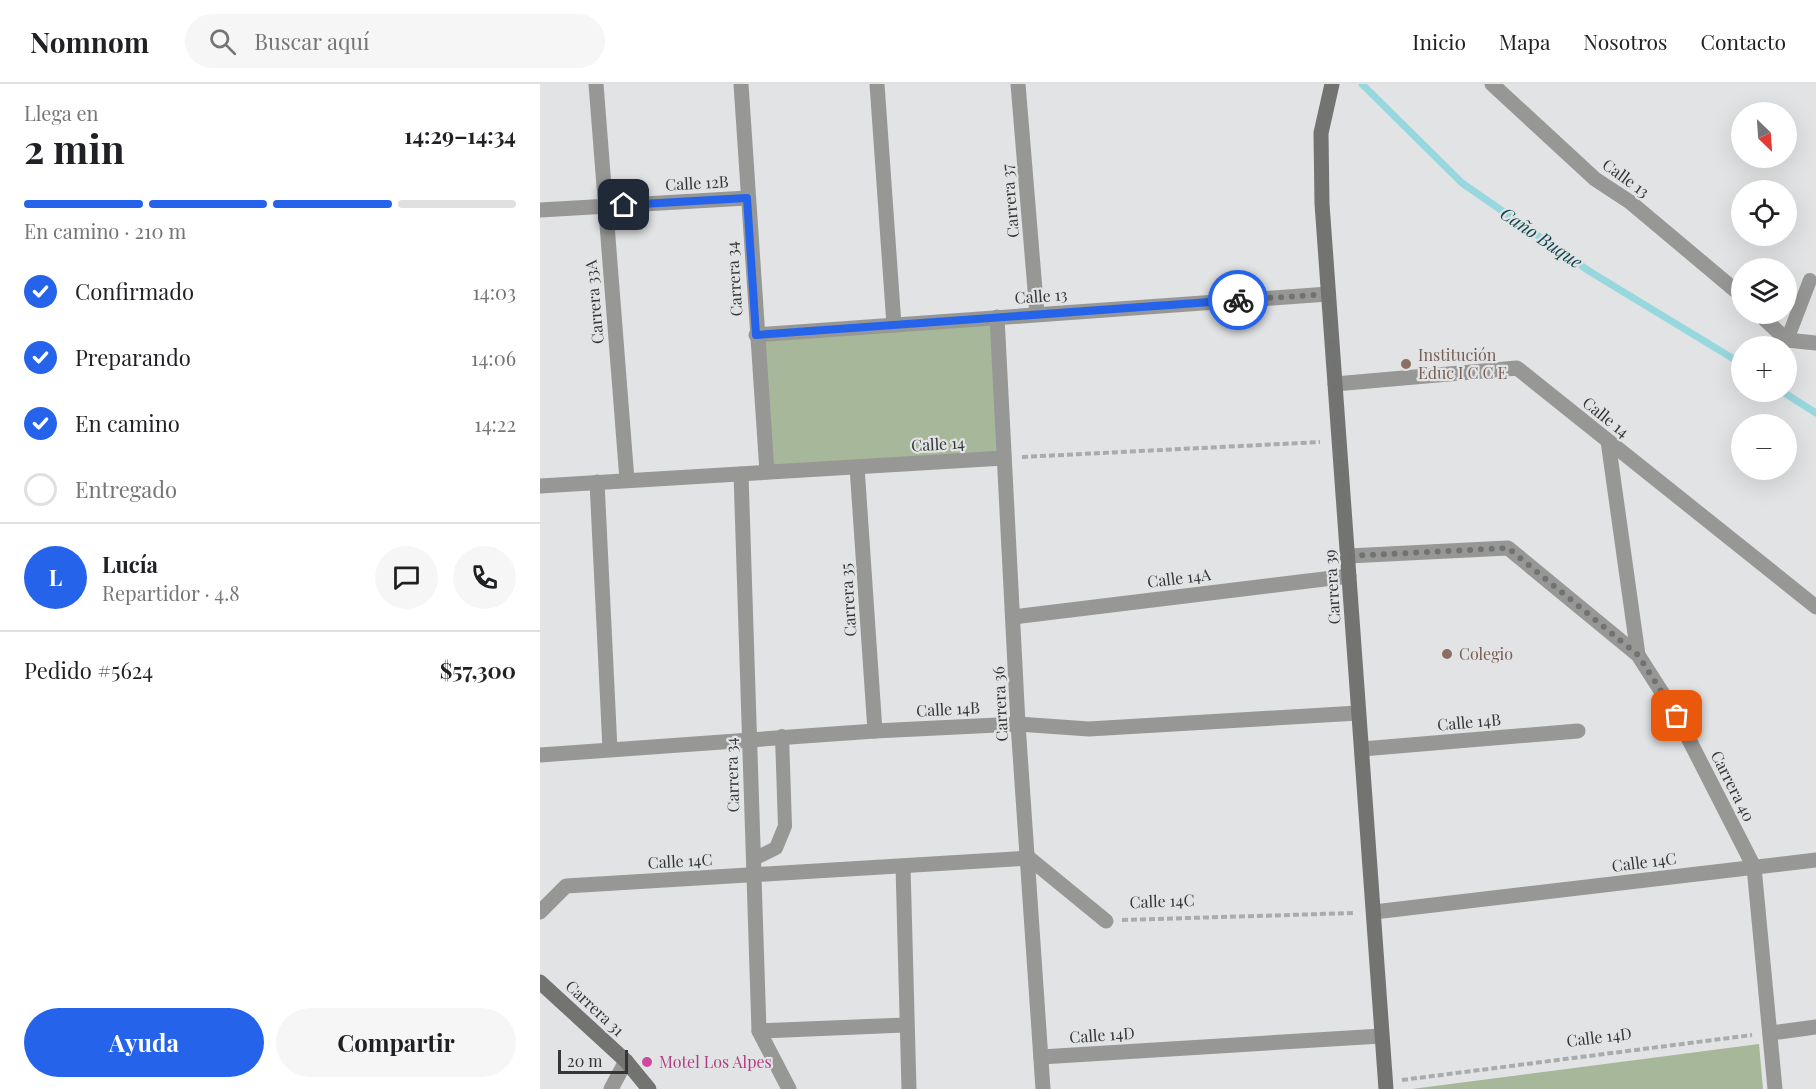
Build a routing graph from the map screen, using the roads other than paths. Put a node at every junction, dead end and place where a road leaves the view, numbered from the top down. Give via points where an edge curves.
1 (596, 84) edge
2 (741, 84) edge
3 (877, 84) edge
4 (1018, 84) edge
5 (1492, 84) edge
6 (1331, 88) edge
7 (747, 198) junction
8 (603, 206) junction
9 (540, 210) edge
10 (1810, 280) dead end
11 (1731, 287) edge
12 (1328, 294) junction
13 (1037, 314) junction
14 (997, 317) junction
15 (1770, 324) edge
16 (894, 325) junction
17 (756, 335) junction
18 (1783, 336) edge
19 (1789, 336) edge
20 (1797, 341) edge
21 (1816, 343) edge
22 (1335, 384) junction
23 (1608, 441) junction
24 (1004, 458) junction
25 (857, 466) junction
26 (767, 472) junction
27 (741, 474) junction
28 (627, 480) junction
29 (597, 482) junction
30 (540, 486) edge
31 (1348, 556) junction
32 (1349, 576) junction
33 (1816, 607) edge
34 (1013, 616) junction
35 (1638, 655) junction
36 (1358, 713) junction
37 (1018, 724) junction
38 (1578, 730) dead end
39 (875, 731) junction
40 (782, 736) junction
41 (748, 739) junction
42 (610, 749) junction
43 (1362, 749) junction
44 (540, 755) edge
45 (1029, 858) junction
46 (1816, 860) edge
47 (903, 866) junction
48 (754, 867) junction
49 (1755, 867) junction
50 (540, 912) edge
51 (1374, 912) junction
52 (1106, 921) road end
53 (540, 982) edge
54 (905, 1025) junction
55 (1816, 1027) edge
56 (759, 1031) junction
57 (1771, 1033) junction
58 (1381, 1036) junction
59 (1041, 1057) junction
60 (626, 1061) junction
61 (1386, 1086) edge
62 (611, 1089) edge
63 (649, 1089) edge
64 (789, 1089) edge
65 (909, 1089) edge
66 (1043, 1089) edge
67 (1775, 1089) edge

1 - 8 street, Carrera 33A
2 - 7 street, Carrera 34
3 - 16 street
4 - 13 street, Carrera 37
5 - 11 street, Calle 13 via 1595,179 1630,202
6 - 12 street, Carrera 39 via 1321,133
7 - 8 street, Calle 12B
7 - 17 street, Carrera 34
8 - 9 street, Calle 12B
8 - 28 street, Carrera 33A
10 - 19 lane
12 - 13 street, Calle 13
12 - 22 street, Carrera 39
13 - 14 street, Calle 13
14 - 16 street, Calle 13
14 - 24 street, Carrera 36
15 - 18 street
16 - 17 street, Calle 13
17 - 26 street, Carrera 34
20 - 21 street
22 - 23 street, Calle 14 via 1517,368
22 - 31 street, Carrera 39
23 - 33 street, Calle 14
23 - 35 street, Carrera 40
24 - 25 street, Calle 14
24 - 34 street, Carrera 36
25 - 26 street, Calle 14
25 - 39 street, Carrera 35
26 - 27 street, Calle 14
27 - 28 street, Calle 14
27 - 41 street, Carrera 34
28 - 29 street, Calle 14
29 - 30 street, Calle 14
29 - 42 street
31 - 32 street, Carrera 39
31 - 35 street via 1508,548
32 - 34 street, Calle 14A
32 - 36 street, Carrera 39
34 - 37 street, Carrera 36
35 - 49 street, Carrera 40 via 1677,716
36 - 37 street, Calle 14B via 1089,729
36 - 43 street, Carrera 39
37 - 39 street, Calle 14B
37 - 45 street, Carrera 36
38 - 43 street, Calle 14B
39 - 40 street, Calle 14B
40 - 41 street, Calle 14B
40 - 48 lane via 785,826 776,848
41 - 42 street, Calle 14B
41 - 48 street, Carrera 34
42 - 44 street, Calle 14B
43 - 51 street, Carrera 39
45 - 47 street, Calle 14C
45 - 52 street
45 - 59 street, Carrera 36
46 - 49 street, Calle 14C
47 - 48 street, Calle 14C
47 - 54 street
48 - 50 street, Calle 14C via 566,886
48 - 56 street, Carrera 34
49 - 51 street, Calle 14C
49 - 57 street, Carrera 40
51 - 58 street, Carrera 39
53 - 60 street, Carrera 31
54 - 56 street
54 - 65 street
55 - 57 street
56 - 64 street, Carrera 34
57 - 67 street, Carrera 40
58 - 59 street, Calle 14D
58 - 61 street, Carrera 39
59 - 66 street, Carrera 36
60 - 62 street
60 - 63 street, Carrera 31

